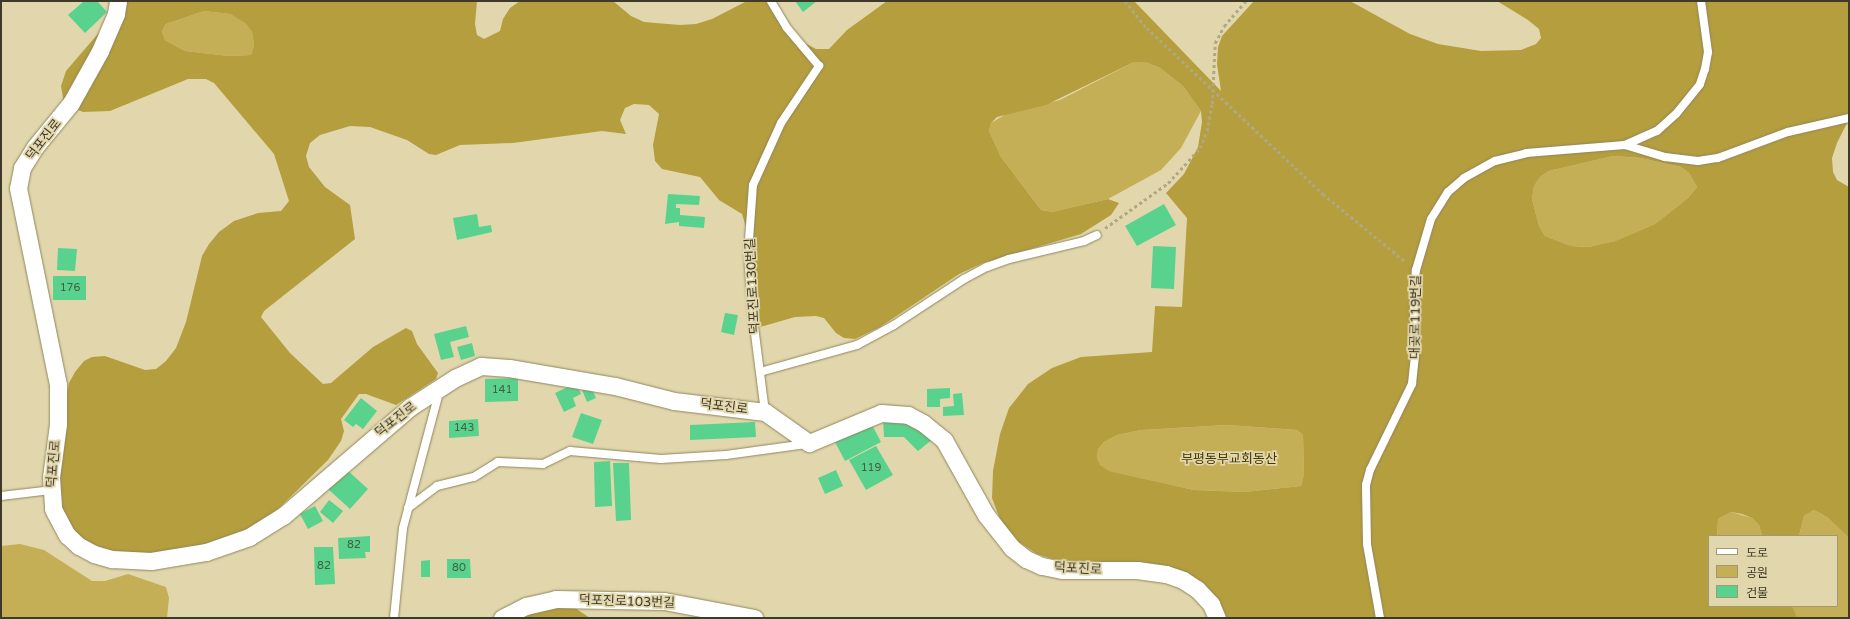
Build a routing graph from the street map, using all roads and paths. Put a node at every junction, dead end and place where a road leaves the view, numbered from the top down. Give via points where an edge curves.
1 (118, 1) edge
2 (771, 1) edge
3 (1125, 1) edge
4 (1246, 1) edge
5 (1701, 1) edge
6 (1214, 89) junction
7 (1849, 118) edge
8 (1625, 145) junction
9 (1097, 235) joint
10 (1416, 270) junction
11 (760, 372) junction
12 (440, 389) junction
13 (765, 412) junction
14 (809, 443) junction
15 (51, 490) junction
16 (1, 496) edge
17 (408, 508) junction
18 (394, 618) edge
19 (502, 618) edge
20 (754, 618) edge
21 (1217, 618) edge
22 (1380, 618) edge

1 - 15 street, 덕포진로 via 116,14 96,57 71,103 35,147 22,168 18,188 58,385 58,424
2 - 11 lane, 덕포진로130번길 via 787,28 819,66 781,122 753,185 748,254
3 - 6 path via 1148,28
4 - 6 path via 1224,26 1215,43
5 - 8 lane, 대곶로119번길 via 1708,52 1700,84 1676,114 1658,130
6 - 9 path via 1207,131 1191,160 1168,183 1147,195
6 - 10 path via 1323,194
7 - 8 lane via 1788,132 1718,158 1698,161 1666,157
8 - 10 lane, 대곶로119번길 via 1526,153 1479,168 1448,192 1437,206 1424,234
9 - 11 lane via 1084,241 1009,259 987,267 857,345
10 - 22 lane, 대곶로119번길 via 1415,361 1412,384 1370,470 1366,485 1367,544
11 - 13 lane, 덕포진로130번길
12 - 13 street, 덕포진로 via 455,378 481,366 509,368 615,386 674,401
12 - 15 street, 덕포진로 via 410,407 264,529 206,552 151,561 129,561 94,554 79,546 58,522
12 - 17 lane
13 - 14 street, 덕포진로
14 - 17 lane via 726,455 668,458 570,451 543,464 498,462 474,477 437,486
14 - 21 street, 덕포진로 via 881,413 908,415 944,440 986,515 1012,548 1026,559 1042,566 1062,570 1137,570 1166,574 1183,580 1197,589 1211,604
15 - 16 lane
17 - 18 lane via 403,528
19 - 20 street, 덕포진로103번길 via 526,606 556,599 664,601

